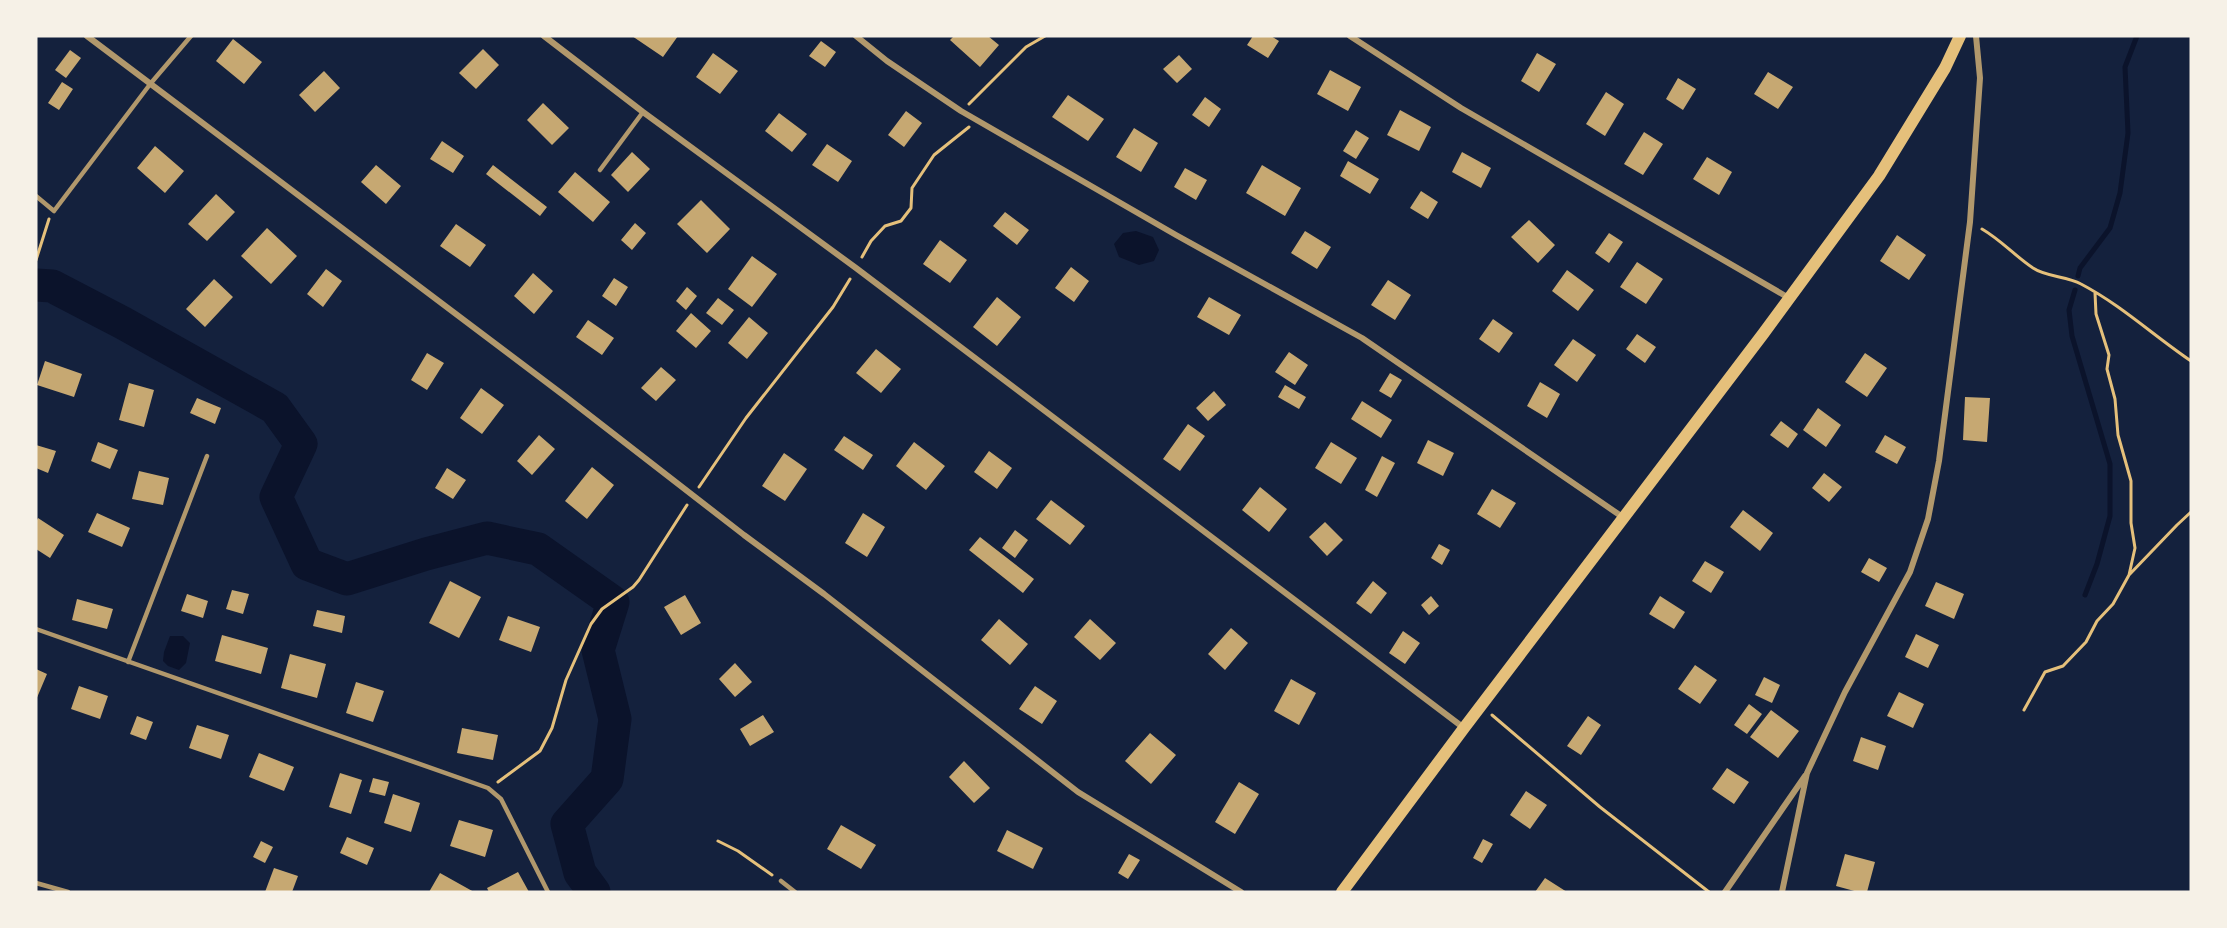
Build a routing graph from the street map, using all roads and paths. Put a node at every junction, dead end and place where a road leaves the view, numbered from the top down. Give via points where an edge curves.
1 (87, 36) edge
2 (191, 36) edge
3 (544, 36) edge
4 (856, 36) edge
5 (1045, 36) edge
6 (1350, 36) edge
7 (1960, 36) edge
8 (1976, 36) edge
9 (151, 84) junction
10 (961, 111) junction
11 (643, 112) junction
12 (977, 120) junction
13 (600, 170) dead end
14 (36, 196) edge
15 (54, 211) junction
16 (1970, 222) junction
17 (36, 260) edge
18 (856, 268) junction
19 (2095, 293) junction
20 (1789, 298) junction
21 (2191, 361) edge
22 (207, 456) dead end
23 (693, 496) junction
24 (2191, 512) edge
25 (1624, 518) junction
26 (2129, 575) junction
27 (36, 629) edge
28 (128, 662) junction
29 (1481, 706) junction
30 (2024, 710) dead end
31 (1464, 728) junction
32 (1807, 773) junction
33 (488, 788) junction
34 (718, 841) dead end
35 (781, 881) joint
36 (36, 883) edge
37 (68, 892) edge
38 (548, 892) edge
39 (795, 892) edge
40 (1241, 892) edge
41 (1342, 892) edge
42 (1709, 892) edge
43 (1725, 892) edge
44 (1782, 892) edge

1 - 9 street
2 - 9 lane
3 - 11 street
4 - 10 street
5 - 10 path via 1026,47
6 - 20 street via 1461,108
7 - 20 main road via 1940,77 1879,176
8 - 16 street via 1980,78
9 - 15 lane
9 - 23 street
10 - 12 street
11 - 13 lane
11 - 18 street
12 - 18 path via 934,155 912,188 911,208 901,221 885,226 871,241
12 - 25 street via 1362,338
14 - 15 lane
15 - 17 path
16 - 19 path via 1999,239 2035,270 2072,279
16 - 32 street via 1928,519 1910,572 1845,692
18 - 23 path via 833,307 746,418
18 - 31 street
19 - 21 path
19 - 26 path via 2096,314 2109,355 2107,369 2118,435 2132,481 2135,548
20 - 25 main road
22 - 28 lane
23 - 33 path via 633,587 602,609 591,624 540,750 507,778
23 - 40 street via 1078,792
24 - 26 path
25 - 29 main road
26 - 30 path via 2086,642 2063,666 2045,672
27 - 28 lane
28 - 33 lane
29 - 31 main road
29 - 42 path via 1600,807
31 - 41 main road
32 - 43 street
32 - 44 street
33 - 38 lane via 501,799
34 - 35 path
35 - 39 lane
36 - 37 lane

